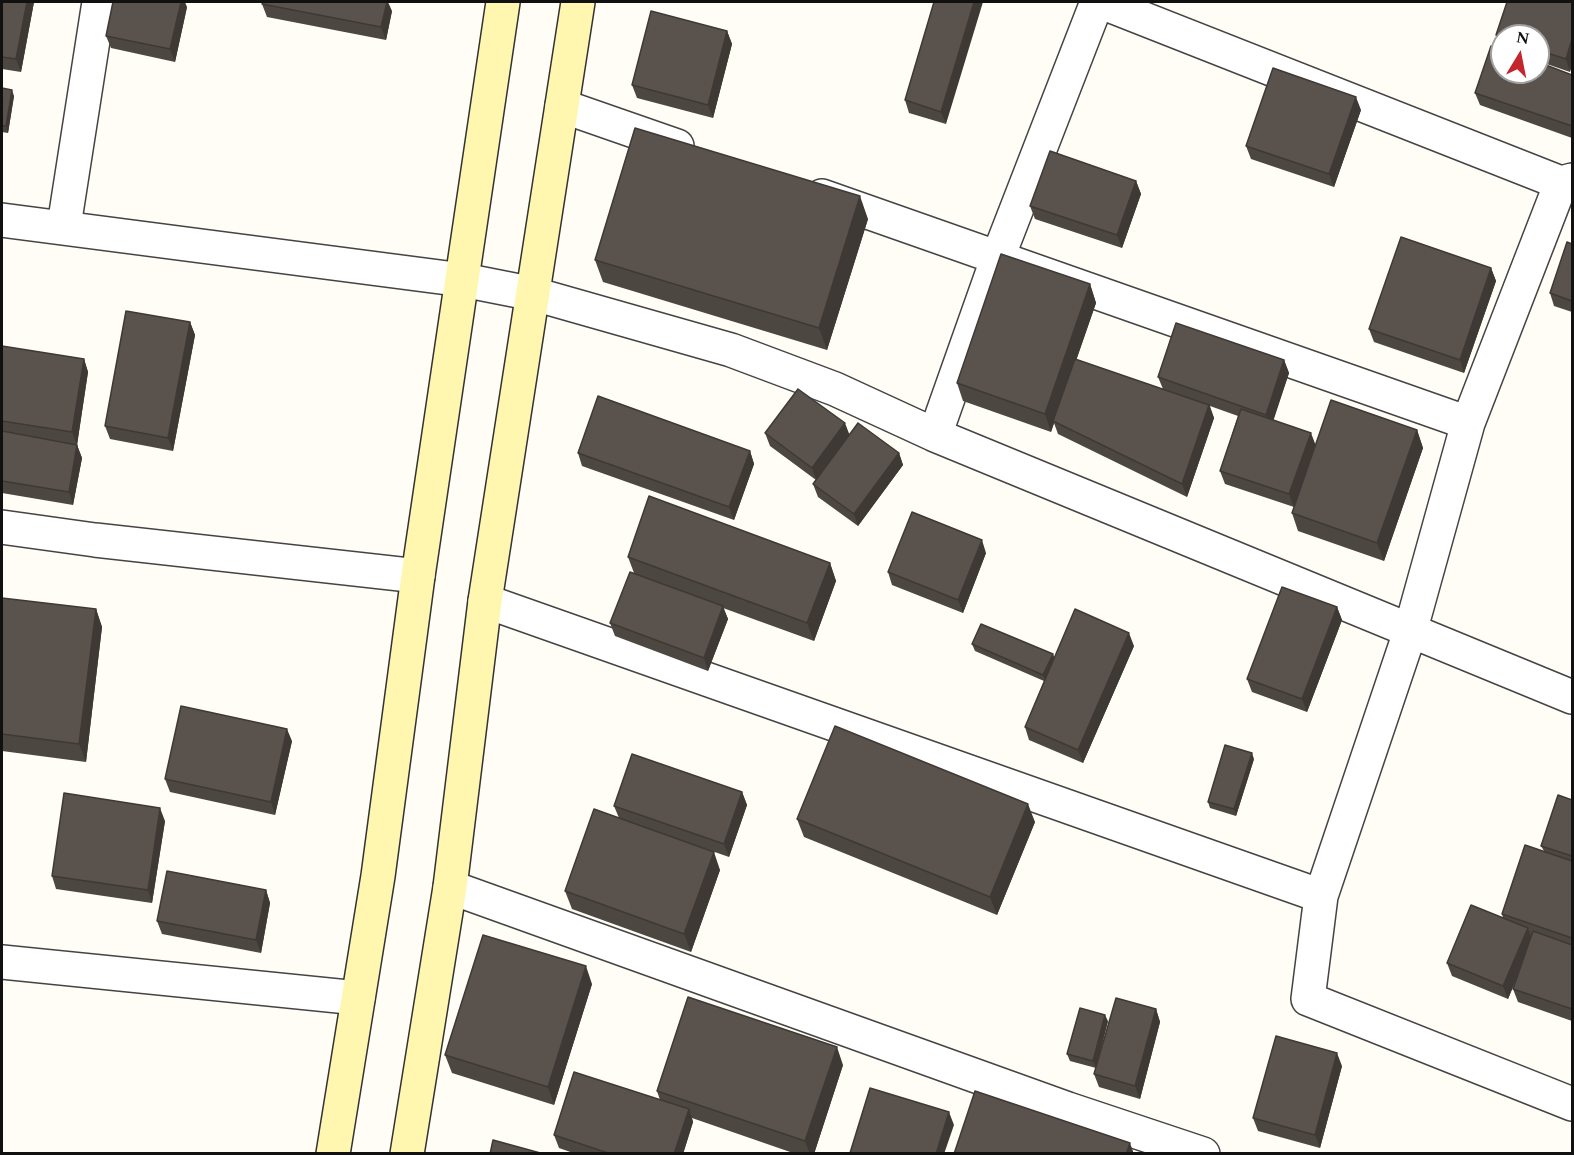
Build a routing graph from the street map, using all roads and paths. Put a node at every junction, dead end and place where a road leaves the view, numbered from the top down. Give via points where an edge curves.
1 (99, 2) edge
2 (503, 2) edge
3 (578, 2) edge
4 (1099, 2) edge
5 (562, 106) junction
6 (707, 156) edge
7 (1567, 181) edge
8 (797, 187) edge
9 (2, 220) edge
10 (64, 226) junction
11 (998, 257) junction
12 (463, 280) junction
13 (534, 294) junction
14 (1468, 423) junction
15 (935, 435) junction
16 (2, 527) edge
17 (418, 576) junction
18 (485, 601) junction
19 (1410, 632) junction
20 (1572, 697) edge
21 (450, 887) junction
22 (1321, 896) junction
23 (2, 962) edge
24 (358, 998) junction
25 (1572, 1104) edge
26 (1164, 1147) edge
27 (333, 1154) edge
28 (407, 1154) edge
29 (1203, 1154) edge

1 - 10 street
2 - 12 main road
3 - 5 main road
4 - 7 street
4 - 11 street
5 - 6 street
5 - 13 main road
7 - 14 street
8 - 11 street
9 - 10 street
10 - 12 street
11 - 14 street
11 - 15 street
12 - 13 street
12 - 17 main road
13 - 15 street via 731,350 835,389
13 - 18 main road
14 - 19 street
15 - 19 street
16 - 17 street
17 - 24 main road
18 - 21 main road
18 - 22 street
19 - 20 street
19 - 22 street
21 - 26 street
21 - 28 main road
22 - 25 street via 1308,999
23 - 24 street
24 - 27 main road
26 - 29 street

